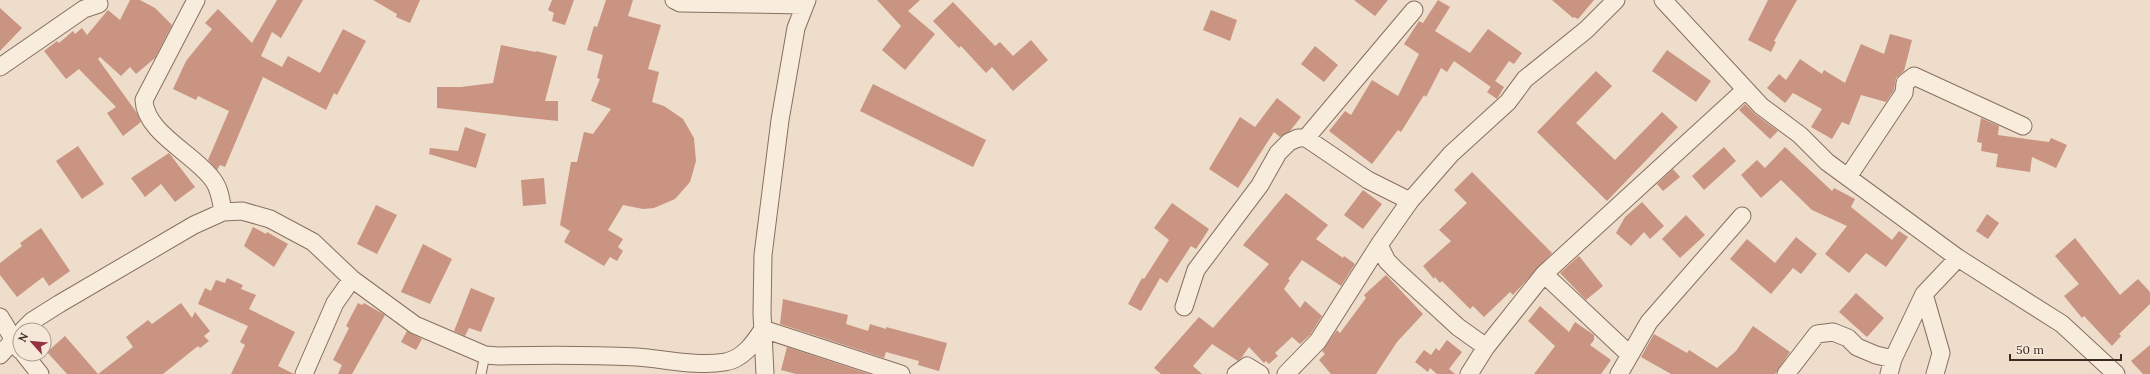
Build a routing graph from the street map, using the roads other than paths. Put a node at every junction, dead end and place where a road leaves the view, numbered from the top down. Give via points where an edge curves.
1 (196, 0) edge
2 (674, 0) edge
3 (1616, 0) edge
4 (806, 2) edge
5 (1670, 3) edge
6 (99, 4) dead end
7 (1414, 10) dead end
8 (0, 67) edge
9 (1745, 90) junction
10 (2022, 126) dead end
11 (1306, 138) junction
12 (1848, 177) junction
13 (1410, 201) junction
14 (224, 212) junction
15 (1742, 216) dead end
16 (1379, 245) junction
17 (1958, 258) junction
18 (1544, 274) junction
19 (352, 279) junction
20 (1924, 294) junction
21 (1184, 307) dead end
22 (0, 317) edge
23 (31, 322) edge
24 (763, 329) junction
25 (12, 330) edge
26 (12, 344) edge
27 (1486, 347) junction
28 (0, 355) edge
29 (485, 355) junction
30 (1630, 355) junction
31 (30, 362) edge
32 (1891, 366) edge
33 (40, 374) edge
34 (304, 374) edge
35 (481, 374) edge
36 (765, 374) edge
37 (901, 374) edge
38 (1236, 374) edge
39 (1260, 374) edge
40 (1286, 374) edge
41 (1469, 374) edge
42 (1619, 374) edge
43 (1786, 374) edge
44 (1935, 374) edge
45 (2116, 374) edge

1 - 14 street via 144,100 144,108 169,141 194,160 212,179 218,188
2 - 4 street via 680,3
3 - 13 street via 1586,30 1525,79 1508,102 1451,154
4 - 24 street via 796,28 779,128 763,255
5 - 9 street
6 - 8 street via 84,8
7 - 11 street
9 - 12 street via 1761,106 1800,135 1827,162
9 - 18 street
10 - 12 street via 1914,76 1905,82 1904,93
11 - 13 street via 1368,180
11 - 21 street via 1289,142 1278,153 1260,184 1196,270
12 - 17 street
13 - 16 street
14 - 19 street via 242,211 270,219 294,230 313,242
14 - 23 street via 194,225
15 - 30 street via 1649,322
16 - 27 street via 1386,261 1458,327
16 - 40 street via 1318,341
17 - 20 street
17 - 45 street via 2062,324
18 - 27 street
18 - 30 street
19 - 29 street via 415,325
19 - 34 street via 335,303
20 - 32 street
20 - 44 street via 1942,353
22 - 25 street
24 - 29 street via 739,357 726,362 706,363 587,354
24 - 36 street
24 - 37 street
26 - 28 street
27 - 41 street
29 - 35 lane
30 - 42 street
31 - 33 street
32 - 43 street via 1876,355 1856,347 1848,338 1833,332 1817,334
38 - 39 street via 1247,366

